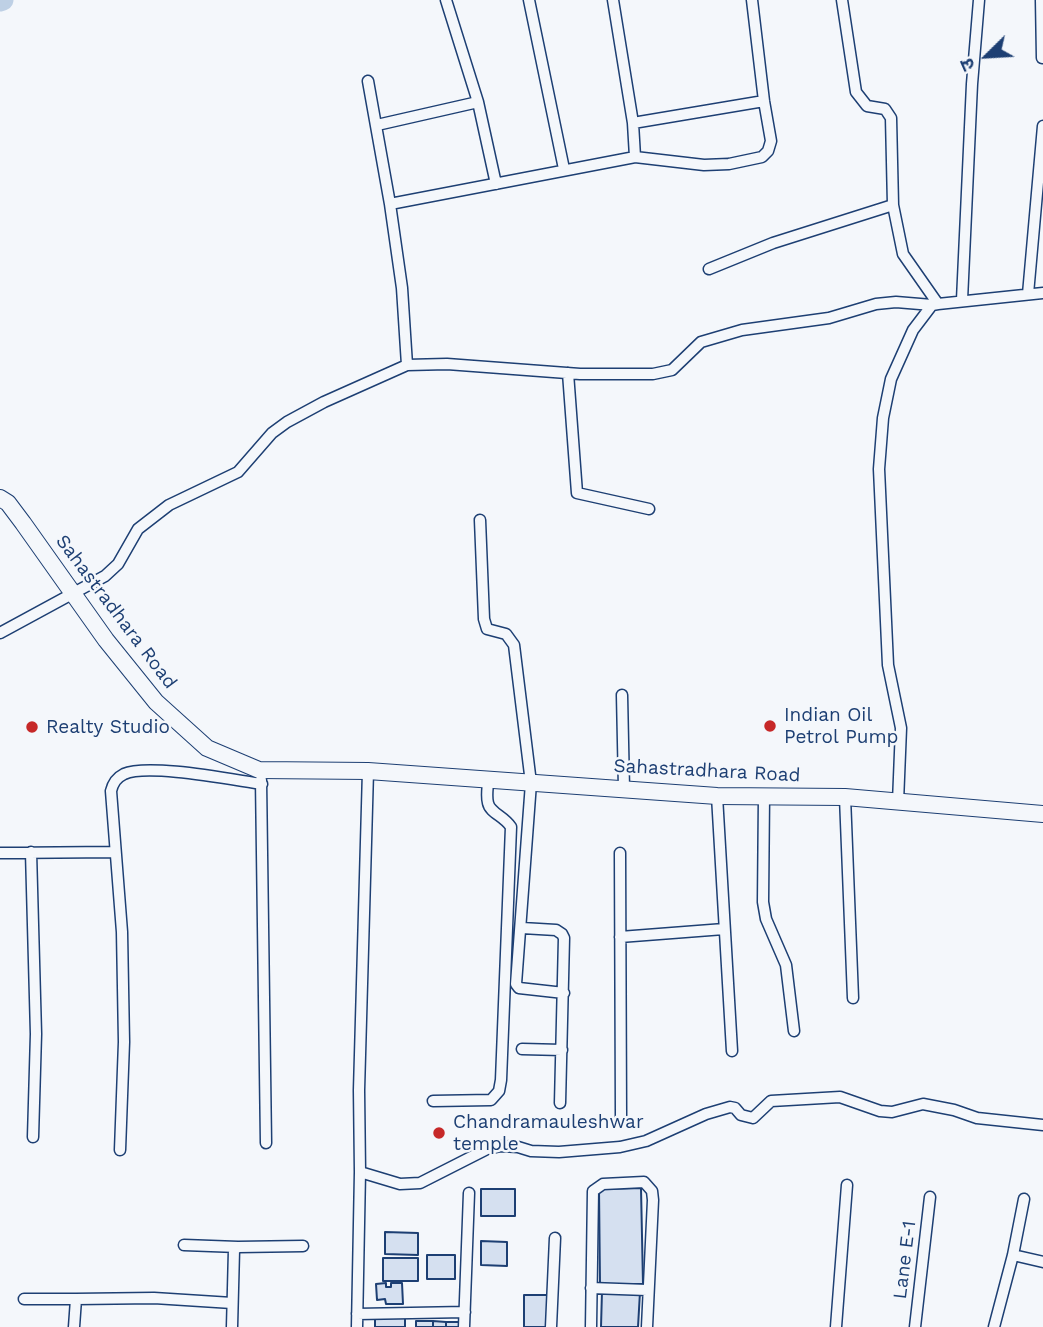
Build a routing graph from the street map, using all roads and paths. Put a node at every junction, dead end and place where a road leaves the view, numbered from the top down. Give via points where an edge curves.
1 (446, 0) edge
2 (529, 0) edge
3 (613, 0) edge
4 (752, 0) edge
5 (842, 0) edge
6 (979, 0) edge
7 (1041, 0) edge
8 (1042, 58) edge
9 (368, 81) dead end
10 (764, 101) junction
11 (478, 102) junction
12 (633, 123) junction
13 (377, 125) junction
14 (1043, 127) edge
15 (635, 157) junction
16 (564, 169) junction
17 (496, 184) junction
18 (390, 204) junction
19 (893, 205) junction
20 (709, 269) dead end
21 (1043, 293) edge
22 (1028, 294) junction
23 (962, 300) junction
24 (935, 304) junction
25 (407, 365) junction
26 (568, 373) junction
27 (0, 498) edge
28 (649, 509) dead end
29 (480, 520) dead end
30 (74, 593) junction
31 (0, 633) edge
32 (622, 695) dead end
33 (368, 771) junction
34 (260, 777) junction
35 (488, 780) junction
36 (531, 783) junction
37 (624, 789) junction
38 (717, 796) junction
39 (764, 796) junction
40 (845, 797) junction
41 (898, 802) junction
42 (1043, 814) edge
43 (31, 852) junction
44 (115, 852) junction
45 (0, 853) edge
46 (620, 853) dead end
47 (522, 928) junction
48 (724, 929) junction
49 (620, 937) junction
50 (564, 993) junction
51 (853, 998) dead end
52 (794, 1031) dead end
53 (522, 1049) dead end
54 (562, 1050) junction
55 (732, 1051) dead end
56 (433, 1101) dead end
57 (560, 1103) dead end
58 (621, 1117) dead end
59 (1043, 1125) edge
60 (33, 1137) dead end
61 (266, 1143) dead end
62 (120, 1150) dead end
63 (360, 1172) junction
64 (847, 1185) dead end
65 (470, 1194) dead end
66 (930, 1197) dead end
67 (1024, 1199) dead end
68 (555, 1238) dead end
69 (184, 1245) dead end
70 (303, 1246) dead end
71 (238, 1247) junction
72 (1013, 1255) junction
73 (1043, 1262) edge
74 (591, 1288) junction
75 (647, 1290) junction
76 (24, 1299) dead end
77 (76, 1299) junction
78 (232, 1303) junction
79 (465, 1312) junction
80 (357, 1314) junction
81 (74, 1327) edge
82 (232, 1327) edge
83 (357, 1327) edge
84 (464, 1327) edge
85 (551, 1327) edge
86 (591, 1327) edge
87 (647, 1327) edge
88 (836, 1327) edge
89 (915, 1327) edge
90 (994, 1327) edge

1 - 11 street
2 - 16 street
3 - 12 street
4 - 10 street
5 - 19 street via 856,92 867,106 885,109 891,118
6 - 23 street
7 - 8 street
9 - 13 street
10 - 12 street
10 - 15 street via 771,141 762,157 704,166
11 - 13 street
11 - 17 street
12 - 15 street
13 - 18 street
14 - 22 street
15 - 16 street
16 - 17 street
17 - 18 street
18 - 25 street
19 - 20 street via 773,243
19 - 24 street via 903,254
21 - 22 street
22 - 23 street
23 - 24 street
24 - 26 street via 876,304 829,318 742,330 701,342 672,370 653,374
24 - 41 street via 913,330 891,379 879,469 888,665 901,728
25 - 26 street
25 - 30 street via 287,422 238,472 169,505 138,529 118,565
26 - 28 street via 576,493
27 - 30 main road, Sahastradhara Road
29 - 36 street via 484,620 487,629 506,634 514,645
30 - 31 street
30 - 34 main road, Sahastradhara Road via 156,702 207,748
32 - 37 street
33 - 34 main road, Sahastradhara Road
33 - 35 main road, Sahastradhara Road
33 - 63 street
34 - 44 street via 124,774 111,791
34 - 61 street
35 - 36 main road, Sahastradhara Road
35 - 56 street via 489,806 511,827 501,1080 491,1100
36 - 37 main road, Sahastradhara Road
36 - 47 street
37 - 38 main road, Sahastradhara Road
38 - 39 main road, Sahastradhara Road
38 - 48 street
39 - 40 main road, Sahastradhara Road
39 - 52 street via 766,919 784,958
40 - 41 main road, Sahastradhara Road
40 - 51 street
41 - 42 main road, Sahastradhara Road
43 - 44 street
43 - 45 street
43 - 60 street via 36,1034
44 - 62 street via 124,1042
46 - 49 street
47 - 50 street via 562,934
47 - 50 street via 516,984
48 - 49 street
48 - 55 street
49 - 58 street
50 - 54 street
53 - 54 street
54 - 57 street
59 - 63 street via 976,1118 923,1104 892,1112 840,1097 783,1100 771,1101 753,1118 735,1108 722,1108 646,1141 620,1147 559,1152 501,1146 487,1149 420,1183 400,1184
63 - 80 street
64 - 88 street
65 - 79 street
66 - 89 street, Lane E-1
67 - 72 street
68 - 85 street
69 - 71 street
70 - 71 street
71 - 78 street
72 - 73 street
72 - 90 street
74 - 75 street
74 - 75 street via 593,1191 603,1184 644,1182 653,1200
74 - 86 street
75 - 87 street
76 - 77 street
77 - 78 street
77 - 81 street
78 - 82 street
79 - 80 street
79 - 84 street
80 - 83 street

